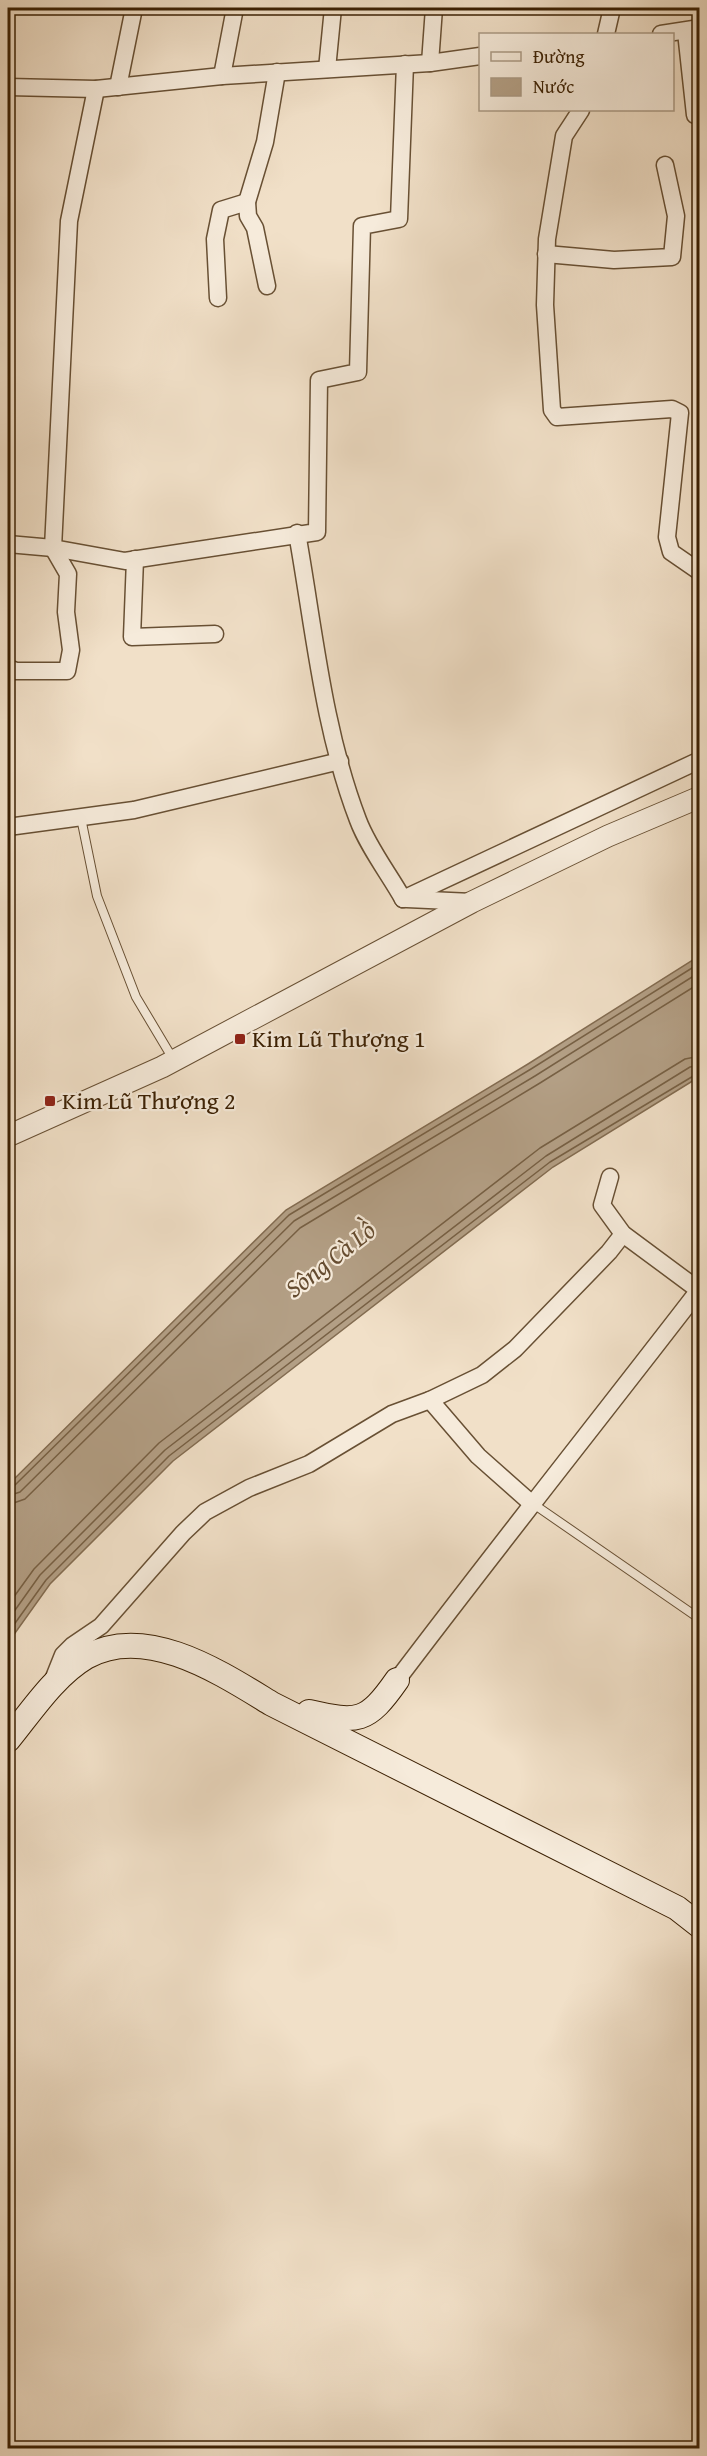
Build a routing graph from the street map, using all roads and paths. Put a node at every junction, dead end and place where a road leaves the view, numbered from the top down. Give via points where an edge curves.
1 (134, 8) edge
2 (235, 8) edge
3 (333, 8) edge
4 (434, 8) edge
5 (612, 8) edge
6 (693, 30) edge
7 (606, 33) edge
8 (669, 33) edge
9 (479, 56) edge
10 (430, 63) junction
11 (405, 64) junction
12 (327, 69) junction
13 (278, 72) junction
14 (222, 76) junction
15 (8, 87) edge
16 (118, 87) junction
17 (96, 89) junction
18 (580, 111) edge
19 (695, 116) dead end
20 (665, 165) dead end
21 (247, 202) junction
22 (546, 255) junction
23 (267, 286) dead end
24 (218, 298) dead end
25 (297, 533) junction
26 (8, 544) edge
27 (53, 548) junction
28 (135, 559) junction
29 (699, 572) edge
30 (215, 634) dead end
31 (8, 668) edge
32 (699, 760) edge
33 (340, 761) junction
34 (699, 797) edge
35 (81, 818) junction
36 (8, 827) edge
37 (403, 899) junction
38 (472, 902) junction
39 (174, 1060) junction
40 (8, 1136) edge
41 (610, 1177) dead end
42 (623, 1234) junction
43 (699, 1290) edge
44 (430, 1400) junction
45 (531, 1503) junction
46 (699, 1619) edge
47 (397, 1680) joint
48 (49, 1691) junction
49 (272, 1704) junction
50 (8, 1740) edge
51 (677, 1908) junction
52 (699, 1920) edge
53 (699, 1926) edge

1 - 16 street
2 - 14 street
3 - 12 street
4 - 10 street
5 - 7 street
6 - 8 street
6 - 19 street
9 - 10 street
10 - 11 street
11 - 12 street
11 - 25 street via 399,219 362,226 358,372 319,380 317,532
12 - 13 street
13 - 14 street
13 - 21 street via 265,142
14 - 16 street
15 - 17 street
16 - 17 street
17 - 27 street via 69,221
18 - 22 street via 564,136
20 - 22 street via 676,216 672,257 614,260
21 - 23 street
21 - 24 street via 222,210 216,224
22 - 29 street via 545,306 554,415 672,409 680,413 667,537 671,552
25 - 28 street
25 - 33 street
26 - 27 street
27 - 28 street via 125,561
27 - 31 street via 68,574 66,612 71,650 67,670
28 - 30 street via 132,637
32 - 37 street
33 - 35 street via 134,810
33 - 37 street via 358,822
34 - 38 street
35 - 36 street
35 - 39 lane via 101,906 136,997
37 - 38 street
38 - 39 street
39 - 40 street
41 - 42 street via 602,1205
42 - 43 street
42 - 44 street via 515,1349 482,1376
43 - 45 street
44 - 45 street via 478,1456
44 - 48 street via 392,1414 309,1464 249,1488 206,1512 101,1626 63,1655
45 - 46 lane
45 - 47 street
47 - 49 main road via 383,1701 354,1720
48 - 49 main road via 86,1657 134,1645 170,1652 230,1678
48 - 50 main road
49 - 51 main road
51 - 52 street
51 - 53 main road

